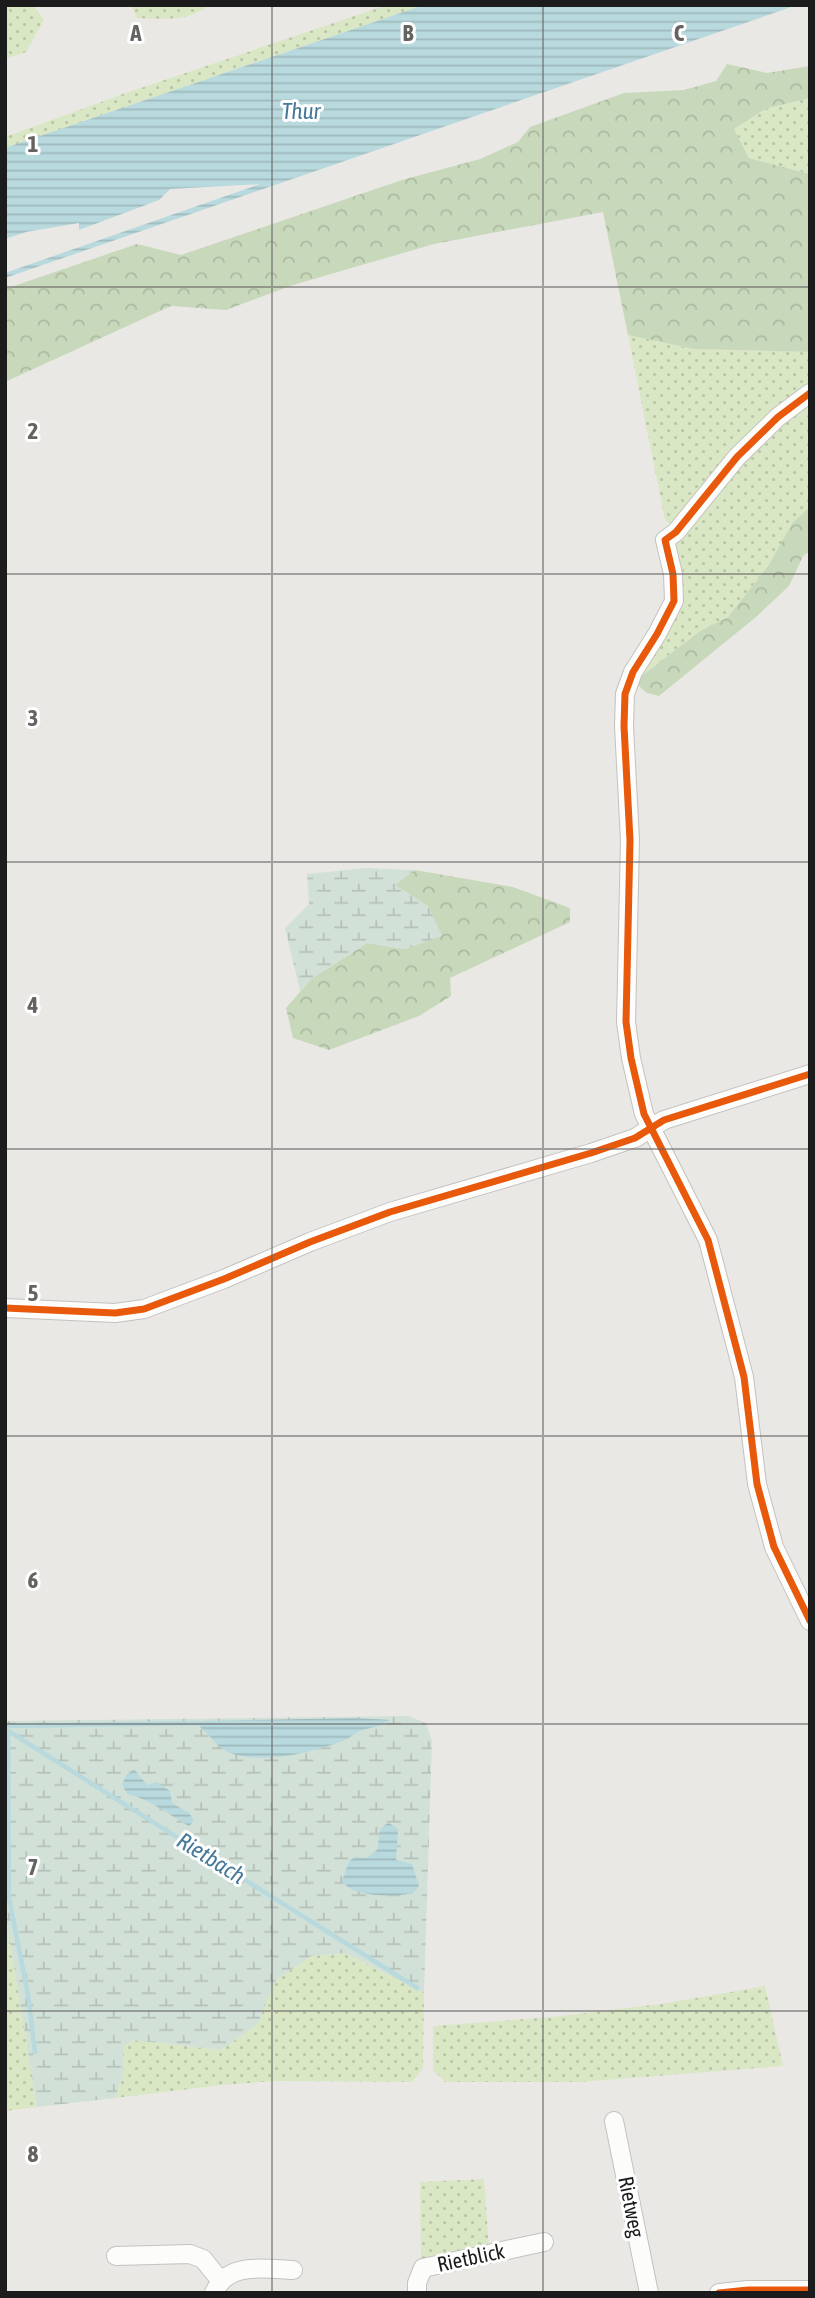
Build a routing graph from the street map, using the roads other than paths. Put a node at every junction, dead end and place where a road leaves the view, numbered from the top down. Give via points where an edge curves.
1 (810, 393) edge
2 (810, 1074) edge
3 (651, 1129) junction
4 (5, 1308) edge
5 (810, 1621) edge
6 (614, 2121) dead end
7 (544, 2242) dead end
8 (116, 2256) dead end
9 (293, 2270) dead end
10 (217, 2286) edge
11 (810, 2290) edge
12 (417, 2293) edge
13 (649, 2293) edge
14 (719, 2293) edge

1 - 3 street via 737,457 665,540 674,601 625,694 630,840 626,1022 639,1098
2 - 3 street via 664,1120
3 - 4 street via 591,1153 390,1212 144,1309 116,1313
3 - 5 street via 708,1240 744,1377 757,1484 774,1547
6 - 13 street, Rietweg
7 - 12 street, Rietblick via 423,2268
8 - 10 street via 190,2254 202,2259
9 - 10 street via 245,2269 230,2273
11 - 14 street

